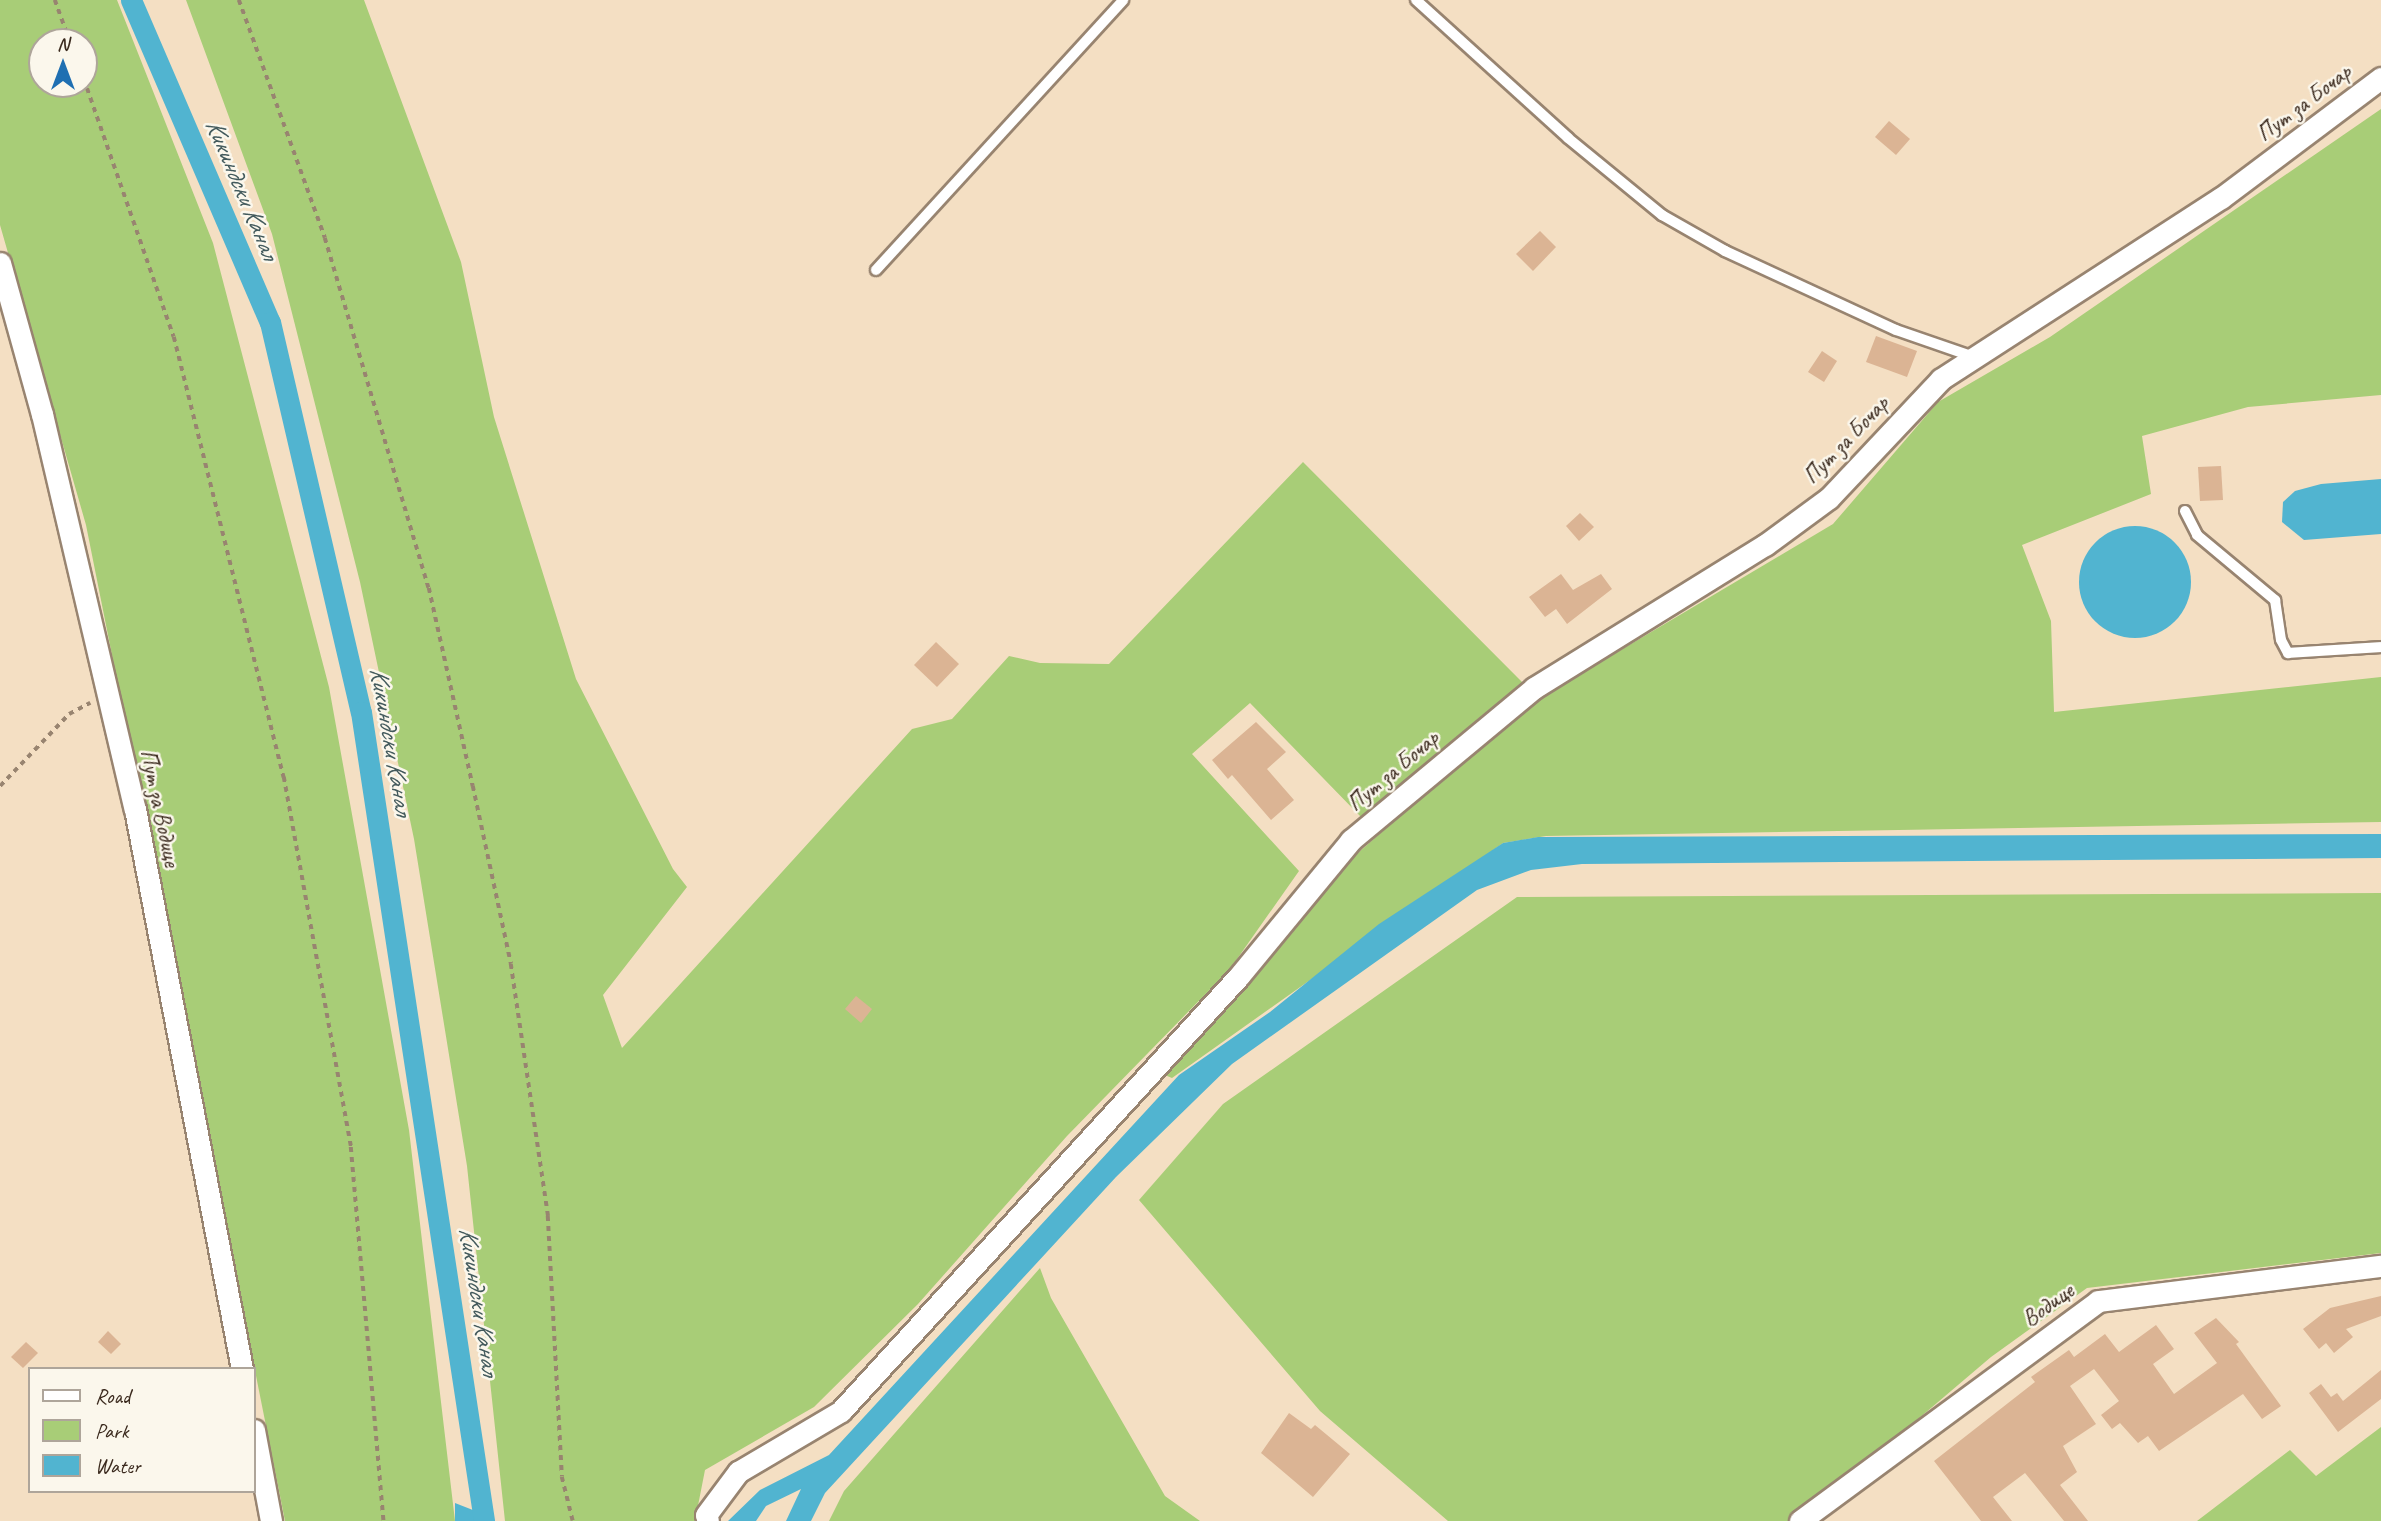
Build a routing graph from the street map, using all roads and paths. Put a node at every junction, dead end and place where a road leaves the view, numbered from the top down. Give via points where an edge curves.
1 (55, 0) edge
2 (239, 0) edge
3 (1123, 0) edge
4 (1416, 0) edge
5 (65, 28) edge
6 (2381, 78) edge
7 (91, 98) edge
8 (0, 264) edge
9 (876, 270) dead end
10 (1974, 357) junction
11 (2185, 511) dead end
12 (2381, 647) edge
13 (110, 699) junction
14 (0, 786) edge
15 (2381, 1266) edge
16 (242, 1367) edge
17 (256, 1441) edge
18 (271, 1521) edge
19 (384, 1521) edge
20 (573, 1521) edge
21 (708, 1521) edge
22 (1800, 1521) edge

1 - 5 path
2 - 20 path via 325,238 429,588 473,786 511,964 548,1216 562,1477
3 - 9 lane
4 - 10 lane via 1568,138 1662,215 1724,251 1896,330
6 - 10 street, Пут за Бочар via 2221,198
7 - 19 path via 174,337 284,777 351,1147
8 - 13 street, Пут за Водице via 42,414
10 - 21 street, Пут за Бочар via 1941,379 1829,498 1765,545 1534,688 1351,841 1239,976 841,1410 738,1472 706,1515
11 - 12 lane via 2197,535 2276,600 2282,646 2288,653 2297,656
13 - 14 path via 69,714
13 - 16 street, Пут за Водице
15 - 22 street, Водице via 2098,1301
17 - 18 street

